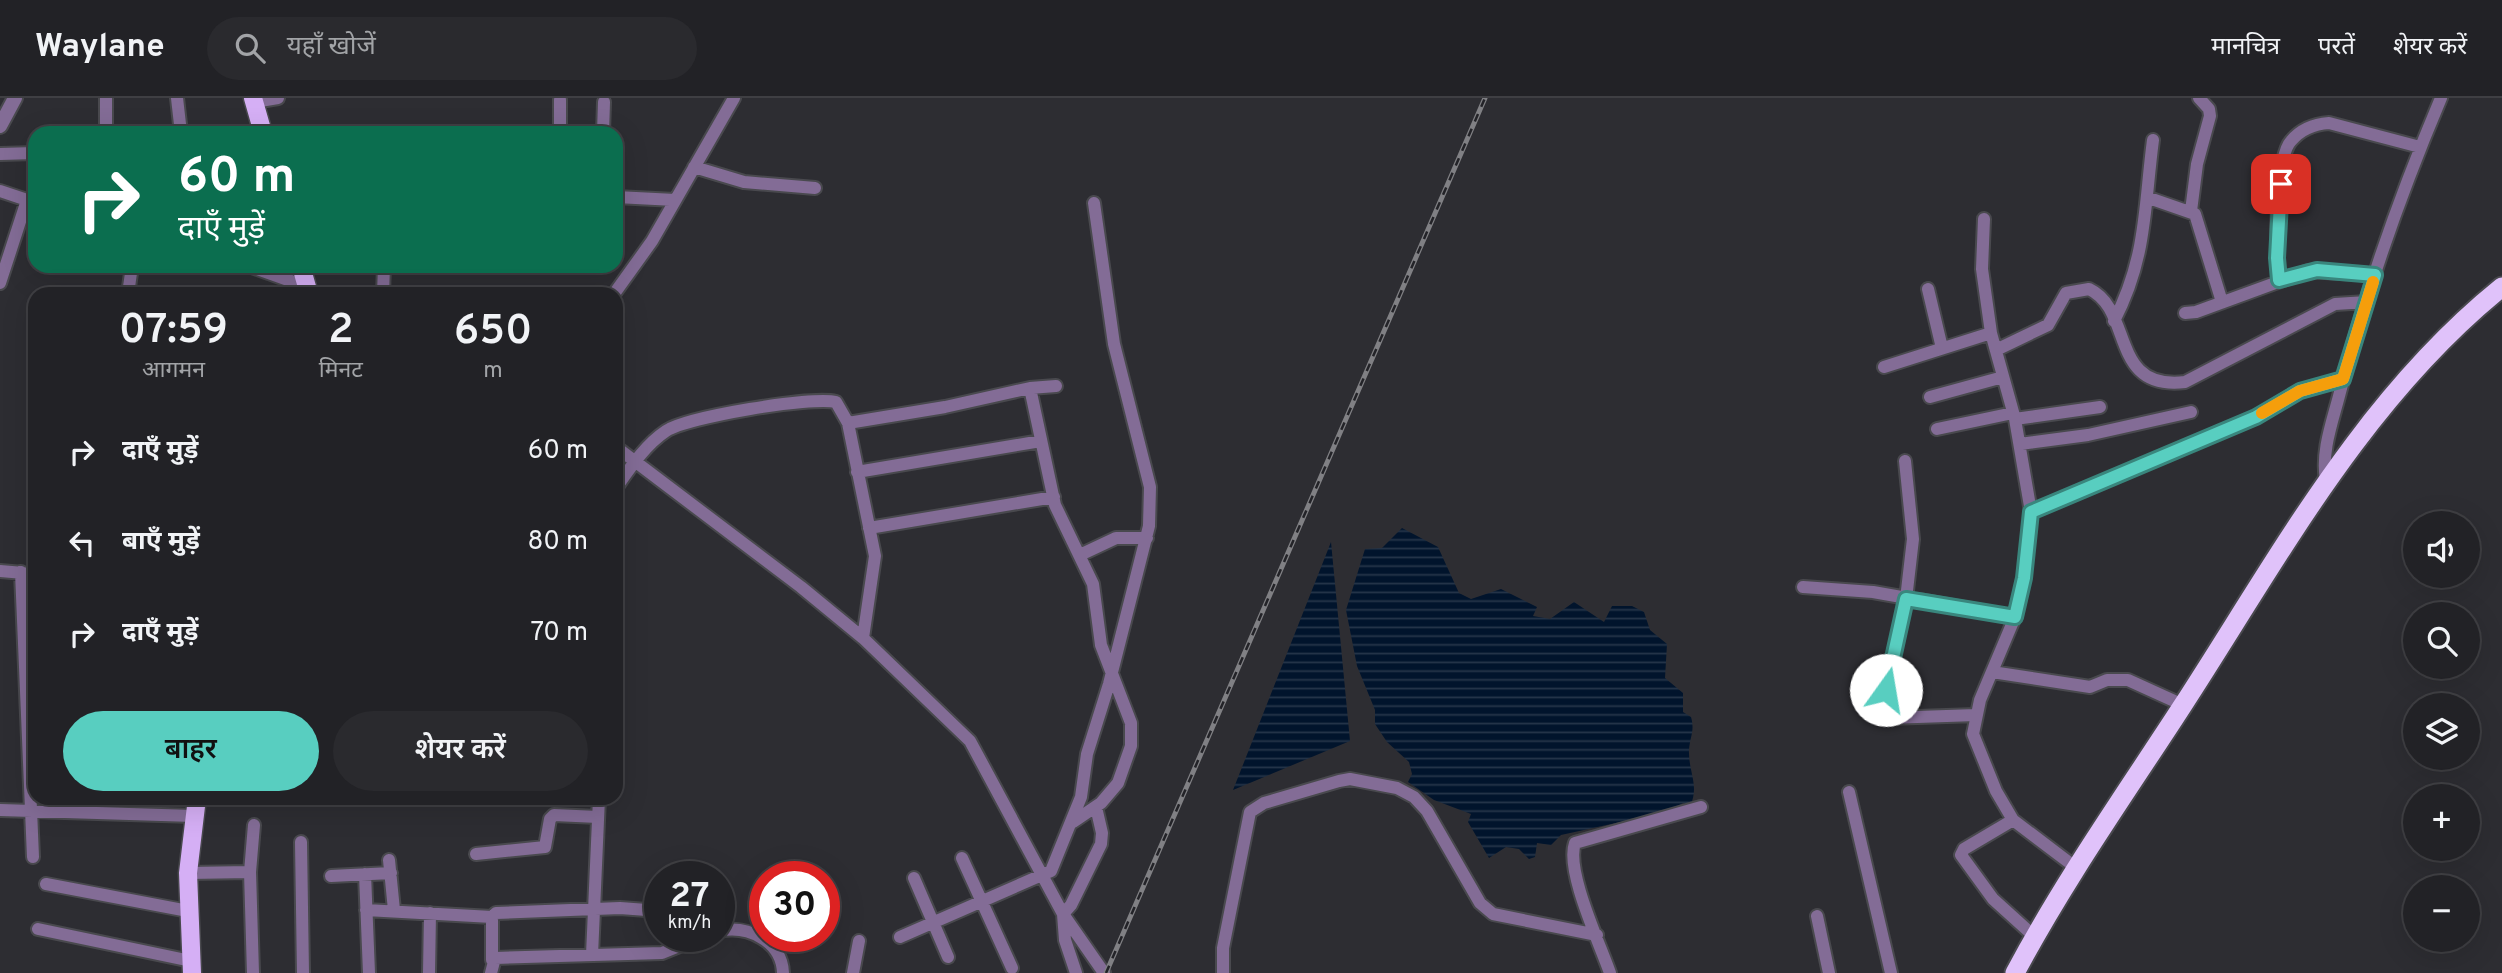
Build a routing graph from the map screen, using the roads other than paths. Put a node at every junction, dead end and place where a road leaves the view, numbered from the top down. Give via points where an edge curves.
1 (106, 98) edge
2 (177, 98) edge
3 (278, 98) edge
4 (734, 98) edge
5 (2199, 98) edge
6 (2441, 98) edge
7 (253, 100) edge
8 (560, 100) dead end
9 (604, 102) dead end
10 (8, 105) edge
11 (106, 126) edge
12 (180, 126) edge
13 (261, 126) edge
14 (560, 126) edge
15 (603, 126) edge
16 (0, 127) edge
17 (2153, 140) dead end
18 (2420, 147) junction
19 (28, 153) edge
20 (0, 154) edge
21 (694, 167) junction
22 (815, 188) dead end
23 (0, 191) edge
24 (623, 197) edge
25 (2148, 198) junction
26 (28, 200) edge
27 (675, 200) junction
28 (1094, 203) dead end
29 (28, 209) edge
30 (2191, 211) junction
31 (1984, 219) dead end
32 (268, 273) edge
33 (2375, 275) junction
34 (2279, 280) junction
35 (0, 283) edge
36 (299, 287) edge
37 (620, 287) edge
38 (2502, 287) edge
39 (1928, 289) dead end
40 (2222, 302) junction
41 (2367, 302) junction
42 (2185, 313) dead end
43 (2113, 321) junction
44 (1991, 333) junction
45 (1942, 348) junction
46 (1996, 350) junction
47 (1884, 367) dead end
48 (2003, 377) junction
49 (2343, 379) junction
50 (1056, 386) dead end
51 (1030, 388) junction
52 (1930, 397) dead end
53 (2099, 407) dead end
54 (2191, 412) dead end
55 (2014, 416) junction
56 (848, 423) junction
57 (1937, 429) dead end
58 (1041, 441) junction
59 (2020, 444) junction
60 (623, 452) edge
61 (636, 460) junction
62 (1905, 461) dead end
63 (857, 472) junction
64 (623, 478) edge
65 (2326, 480) junction
66 (1054, 497) junction
67 (2031, 512) junction
68 (869, 528) junction
69 (1147, 538) junction
70 (1082, 554) junction
71 (0, 571) edge
72 (20, 572) junction
73 (28, 573) edge
74 (1803, 587) dead end
75 (1906, 599) junction
76 (2015, 617) junction
77 (28, 626) edge
78 (863, 638) junction
79 (1992, 672) junction
80 (1111, 675) junction
81 (2183, 705) junction
82 (1976, 715) junction
83 (1849, 792) dead end
84 (31, 805) edge
85 (61, 805) edge
86 (599, 805) edge
87 (195, 807) edge
88 (1096, 807) junction
89 (1701, 807) dead end
90 (0, 810) edge
91 (31, 811) junction
92 (598, 817) junction
93 (2013, 820) junction
94 (1072, 822) junction
95 (254, 825) dead end
96 (301, 842) dead end
97 (476, 854) dead end
98 (33, 857) dead end
99 (962, 858) dead end
100 (2075, 867) junction
101 (250, 872) junction
102 (188, 873) junction
103 (365, 874) junction
104 (331, 876) dead end
105 (1044, 876) junction
106 (914, 878) dead end
107 (47, 884) dead end
108 (982, 902) junction
109 (594, 909) junction
110 (366, 910) junction
111 (394, 910) junction
112 (188, 911) junction
113 (644, 911) edge
114 (430, 913) junction
115 (1063, 914) junction
116 (1817, 916) dead end
117 (492, 917) junction
118 (934, 923) junction
119 (38, 929) dead end
120 (735, 932) edge
121 (1597, 935) junction
122 (900, 937) dead end
123 (2035, 937) junction
124 (859, 941) dead end
125 (664, 952) edge
126 (592, 955) junction
127 (948, 957) dead end
128 (191, 967) edge
129 (492, 967) edge
130 (1012, 968) dead end
131 (253, 973) edge
132 (303, 973) edge
133 (369, 973) edge
134 (429, 973) edge
135 (783, 973) edge
136 (853, 973) edge
137 (1076, 973) edge
138 (1104, 973) edge
139 (1223, 973) edge
140 (1610, 973) edge
141 (1829, 973) edge
142 (1891, 973) edge
143 (2015, 973) edge

1 - 11 street
2 - 12 street
3 - 7 street
4 - 21 street
5 - 30 street via 2210,116
6 - 18 street
7 - 13 main road
8 - 14 street
9 - 15 street
10 - 16 street
17 - 25 street
18 - 33 street
18 - 34 street via 2329,123 2316,124 2290,141 2279,208
19 - 20 street
21 - 22 street via 744,182
21 - 27 street
23 - 26 street
24 - 27 street
25 - 30 street
25 - 43 street via 2129,293
27 - 37 street
28 - 69 street via 1114,344 1150,487
29 - 35 street
30 - 40 street via 2198,219
31 - 44 street via 1982,269
32 - 36 street
33 - 34 street via 2317,270
33 - 41 street
34 - 40 street
38 - 65 highway via 2410,375
39 - 45 street
40 - 42 street
41 - 43 street via 2335,304 2204,374 2170,384 2143,375
41 - 49 street
43 - 46 street via 2095,292 2076,289 2062,297 2048,325
44 - 45 street
44 - 46 street
45 - 47 street
46 - 48 street
48 - 52 street
48 - 55 street
49 - 65 street via 2324,456
49 - 67 street via 2300,391 2256,417
50 - 51 street
51 - 56 street
51 - 58 street
53 - 55 street
54 - 59 street via 2088,435
55 - 57 street
55 - 59 street
56 - 61 street via 836,402 812,400 683,423 667,430
56 - 63 street
58 - 63 street
58 - 66 street
59 - 67 street
60 - 61 street
61 - 64 street
61 - 78 street
62 - 75 street via 1913,539
63 - 68 street
65 - 81 highway
66 - 68 street
66 - 70 street via 1062,522
67 - 76 street
68 - 78 street via 875,556
69 - 70 street via 1116,538
69 - 80 street
70 - 80 street via 1093,584 1101,645
71 - 72 street
72 - 73 street
72 - 77 street
74 - 75 street
75 - 76 street
75 - 82 street via 1882,715
76 - 79 street
78 - 105 street via 970,741
79 - 81 street via 2090,687 2107,680 2128,680
79 - 82 street
80 - 88 street via 1127,709 1131,746 1118,783
80 - 94 street
81 - 100 highway
82 - 93 street via 1975,743
83 - 142 street
84 - 91 street
85 - 87 street
85 - 91 street
86 - 92 street
87 - 102 main road
88 - 94 street
88 - 115 street via 1101,844
89 - 121 street via 1575,843 1572,865
90 - 91 street
91 - 98 street
92 - 97 street via 554,815 545,847
92 - 109 street
93 - 100 street
93 - 123 street via 1961,855 1993,899
94 - 105 street via 1057,860
95 - 101 street
96 - 132 street
99 - 108 street
100 - 123 highway
101 - 102 street
101 - 131 street
102 - 112 main road
103 - 104 street
103 - 110 street
103 - 111 street via 390,867
105 - 108 street
105 - 115 street
106 - 118 street
107 - 112 street
108 - 118 street
108 - 130 street
109 - 113 street
109 - 117 street via 500,912
109 - 126 street
110 - 111 street
110 - 133 street
111 - 114 street
112 - 128 main road
114 - 117 street
114 - 134 street
115 - 137 street via 1065,940
115 - 138 street
116 - 141 street
117 - 129 street
118 - 122 street
118 - 127 street
119 - 128 street
120 - 135 street via 751,932 765,940 777,951
121 - 139 street via 1493,914 1480,903 1434,822 1414,797 1397,788 1350,779 1264,803 1250,812 1223,948
121 - 140 street
123 - 143 highway
124 - 136 street
125 - 126 street
126 - 129 street

